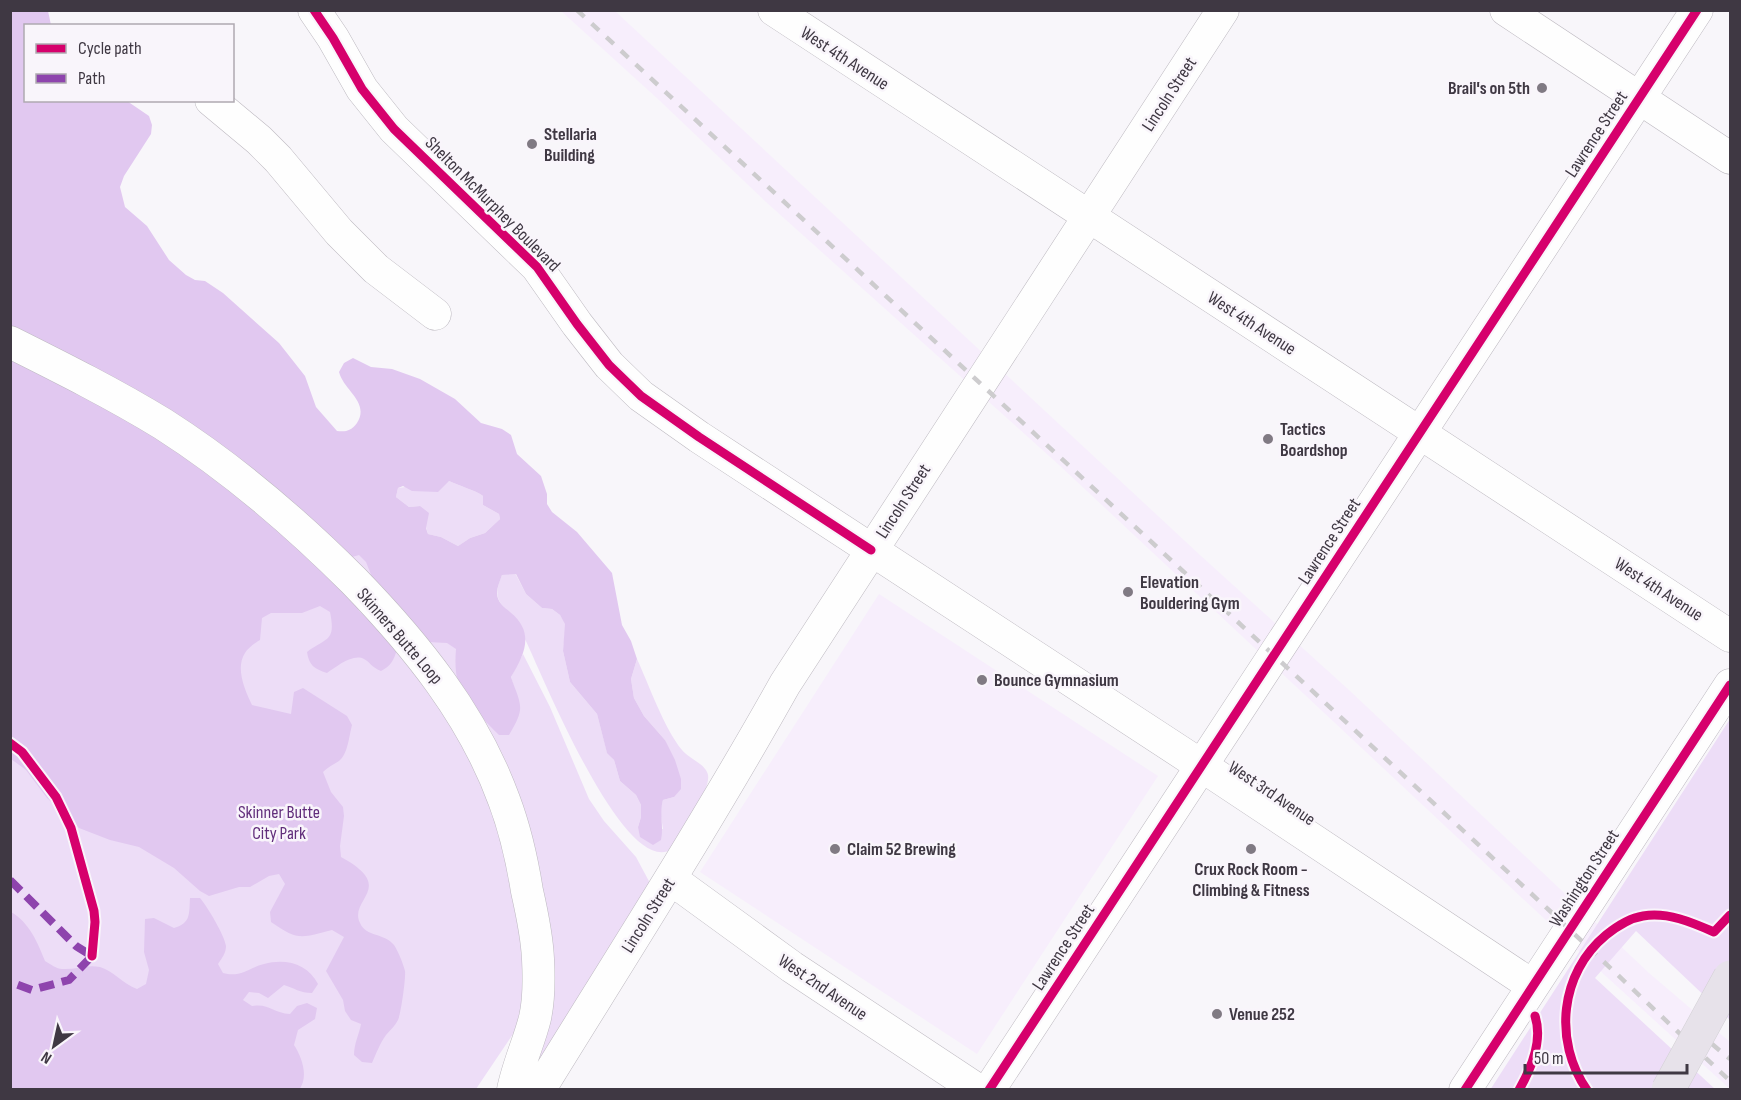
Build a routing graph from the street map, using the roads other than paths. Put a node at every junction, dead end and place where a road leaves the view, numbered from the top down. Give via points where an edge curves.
1 (314, 10) edge
2 (774, 10) edge
3 (1224, 10) edge
4 (1506, 10) edge
5 (1697, 10) edge
6 (1639, 98) junction
7 (213, 102) edge
8 (1731, 158) edge
9 (1088, 218) junction
10 (435, 314) dead end
11 (10, 342) edge
12 (1420, 432) junction
13 (871, 550) junction
14 (1731, 636) edge
15 (1731, 685) edge
16 (1202, 766) junction
17 (671, 879) junction
18 (1731, 977) edge
19 (1533, 986) junction
20 (513, 1089) edge
21 (536, 1089) edge
22 (978, 1089) edge
23 (989, 1089) edge
24 (1465, 1089) edge
25 (1668, 1089) edge

1 - 13 street, Shelton McMurphey Boulevard via 362,89 394,129 537,267 609,365 641,396 699,437
2 - 9 street, West 4th Avenue
3 - 9 street, Lincoln Street
4 - 6 street
5 - 6 street, Lawrence Street
6 - 8 street
6 - 12 street, Lawrence Street
7 - 10 street via 278,159 339,232 376,269
9 - 12 street, West 4th Avenue
9 - 13 street, Lincoln Street
11 - 20 street, Skinners Butte Loop via 89,381 164,425 239,478 314,541 378,606 451,695 504,800 531,910 538,958 537,1002
12 - 14 street, West 4th Avenue
12 - 16 street, Lawrence Street
13 - 16 street, West 3rd Avenue
13 - 17 street, Lincoln Street via 785,684
15 - 19 street, Washington Street
16 - 19 street, West 3rd Avenue
16 - 23 street, Lawrence Street
17 - 21 street, Lincoln Street via 546,1079
17 - 22 street, West 2nd Avenue via 792,967
18 - 25 highway, bridge
19 - 24 street, Washington Street

